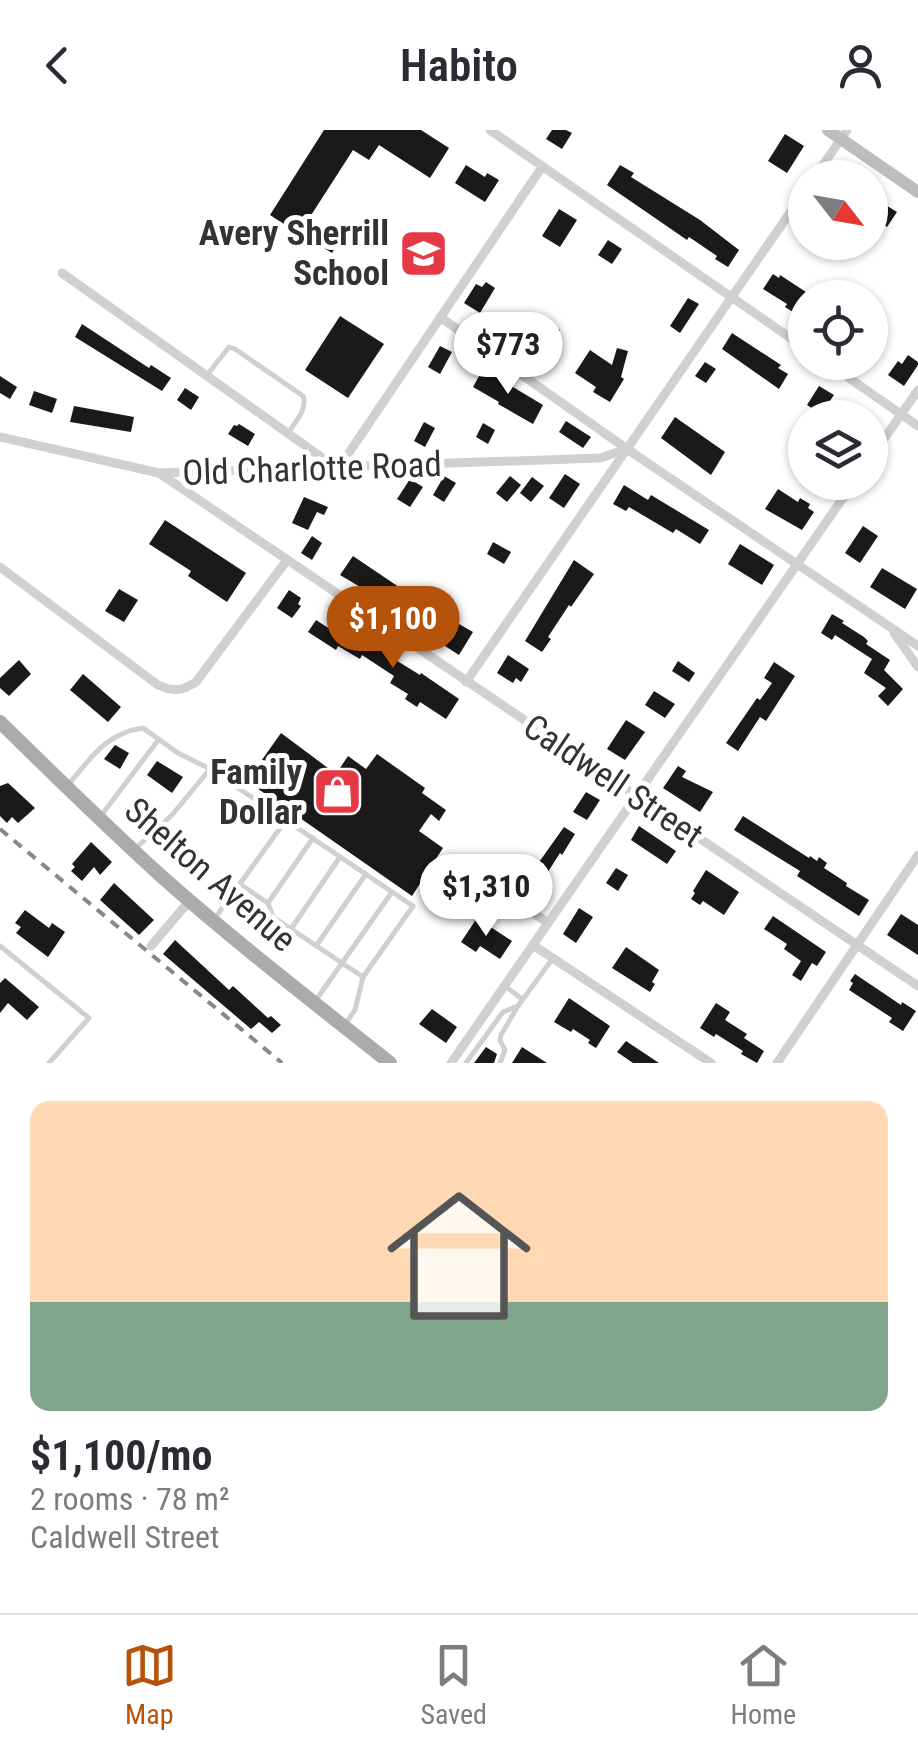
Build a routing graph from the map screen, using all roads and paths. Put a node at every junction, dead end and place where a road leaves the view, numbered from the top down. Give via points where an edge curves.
1 (490, 130) edge
2 (828, 130) edge
3 (844, 134) edge
4 (826, 160) edge
5 (542, 166) junction
6 (918, 192) edge
7 (788, 216) edge
8 (62, 273) dead end
9 (732, 297) junction
10 (440, 317) junction
11 (788, 336) edge
12 (207, 375) junction
13 (852, 380) edge
14 (918, 390) edge
15 (901, 414) junction
16 (918, 426) edge
17 (288, 433) junction
18 (888, 433) edge
19 (0, 436) edge
20 (627, 449) junction
21 (338, 469) junction
22 (159, 474) junction
23 (842, 500) edge
24 (288, 560) junction
25 (798, 564) junction
26 (0, 567) edge
27 (890, 626) junction
28 (918, 646) edge
29 (918, 667) edge
30 (466, 682) junction
31 (0, 722) edge
32 (159, 739) junction
33 (210, 769) junction
34 (66, 787) junction
35 (636, 797) junction
36 (99, 818) junction
37 (286, 820) junction
38 (312, 838) junction
39 (134, 850) junction
40 (918, 855) edge
41 (340, 856) junction
42 (473, 872) dead end
43 (366, 874) junction
44 (241, 886) junction
45 (392, 892) junction
46 (190, 900) junction
47 (268, 903) junction
48 (213, 920) junction
49 (548, 924) junction
50 (290, 929) junction
51 (533, 945) junction
52 (857, 945) junction
53 (0, 946) edge
54 (151, 946) dead end
55 (316, 946) junction
56 (553, 958) junction
57 (342, 963) junction
58 (363, 977) junction
59 (504, 986) junction
60 (918, 986) edge
61 (314, 1002) junction
62 (521, 1003) junction
63 (480, 1022) junction
64 (343, 1026) junction
65 (490, 1030) junction
66 (453, 1062) edge
67 (50, 1063) edge
68 (390, 1063) edge
69 (466, 1063) edge
70 (500, 1063) edge
71 (711, 1063) edge
72 (777, 1063) edge

1 - 5 street
2 - 3 street
3 - 4 street
3 - 6 street
5 - 9 street
5 - 10 street
7 - 9 street
8 - 12 street
9 - 11 street
9 - 20 street
10 - 20 street
10 - 21 street
12 - 17 street
12 - 17 lane via 235,349 303,396 304,409
13 - 15 street
14 - 15 street
15 - 16 street
15 - 18 street
17 - 21 street
19 - 22 street, Old Charlotte Road
20 - 21 street, Old Charlotte Road via 600,458
20 - 25 street
20 - 30 street
21 - 22 street, Old Charlotte Road
22 - 24 street, Caldwell Street
23 - 25 street
24 - 26 street via 196,682 171,690
24 - 30 street, Caldwell Street
25 - 27 street
25 - 35 street
27 - 28 street
27 - 29 street
30 - 35 street, Caldwell Street
31 - 34 main road, Shelton Avenue
32 - 33 lane
32 - 34 lane via 143,728 123,731
32 - 36 lane
33 - 37 lane
33 - 39 lane
34 - 36 main road, Shelton Avenue
35 - 49 street
35 - 52 street, Caldwell Street
36 - 39 main road, Shelton Avenue
37 - 38 lane
37 - 44 lane
38 - 41 lane
38 - 47 lane
39 - 46 main road, Shelton Avenue
40 - 52 street
41 - 43 lane
41 - 50 lane
42 - 49 street
43 - 45 lane
43 - 55 lane
44 - 47 lane
44 - 48 lane
45 - 57 lane
45 - 58 lane via 413,906
46 - 48 main road, Shelton Avenue
46 - 54 street
47 - 50 lane via 273,917
48 - 61 main road, Shelton Avenue
49 - 51 street
50 - 55 lane
51 - 56 street
51 - 59 street
52 - 60 street, Caldwell Street
52 - 72 street
53 - 67 lane via 89,1018
55 - 57 lane
56 - 62 lane
56 - 71 street
57 - 58 lane
57 - 61 lane
58 - 64 lane via 355,1010
59 - 62 lane
59 - 63 street
61 - 64 main road, Shelton Avenue
62 - 65 lane via 503,1012
62 - 70 lane via 501,1035
63 - 65 lane
63 - 66 street
64 - 68 main road, Shelton Avenue
65 - 69 lane

